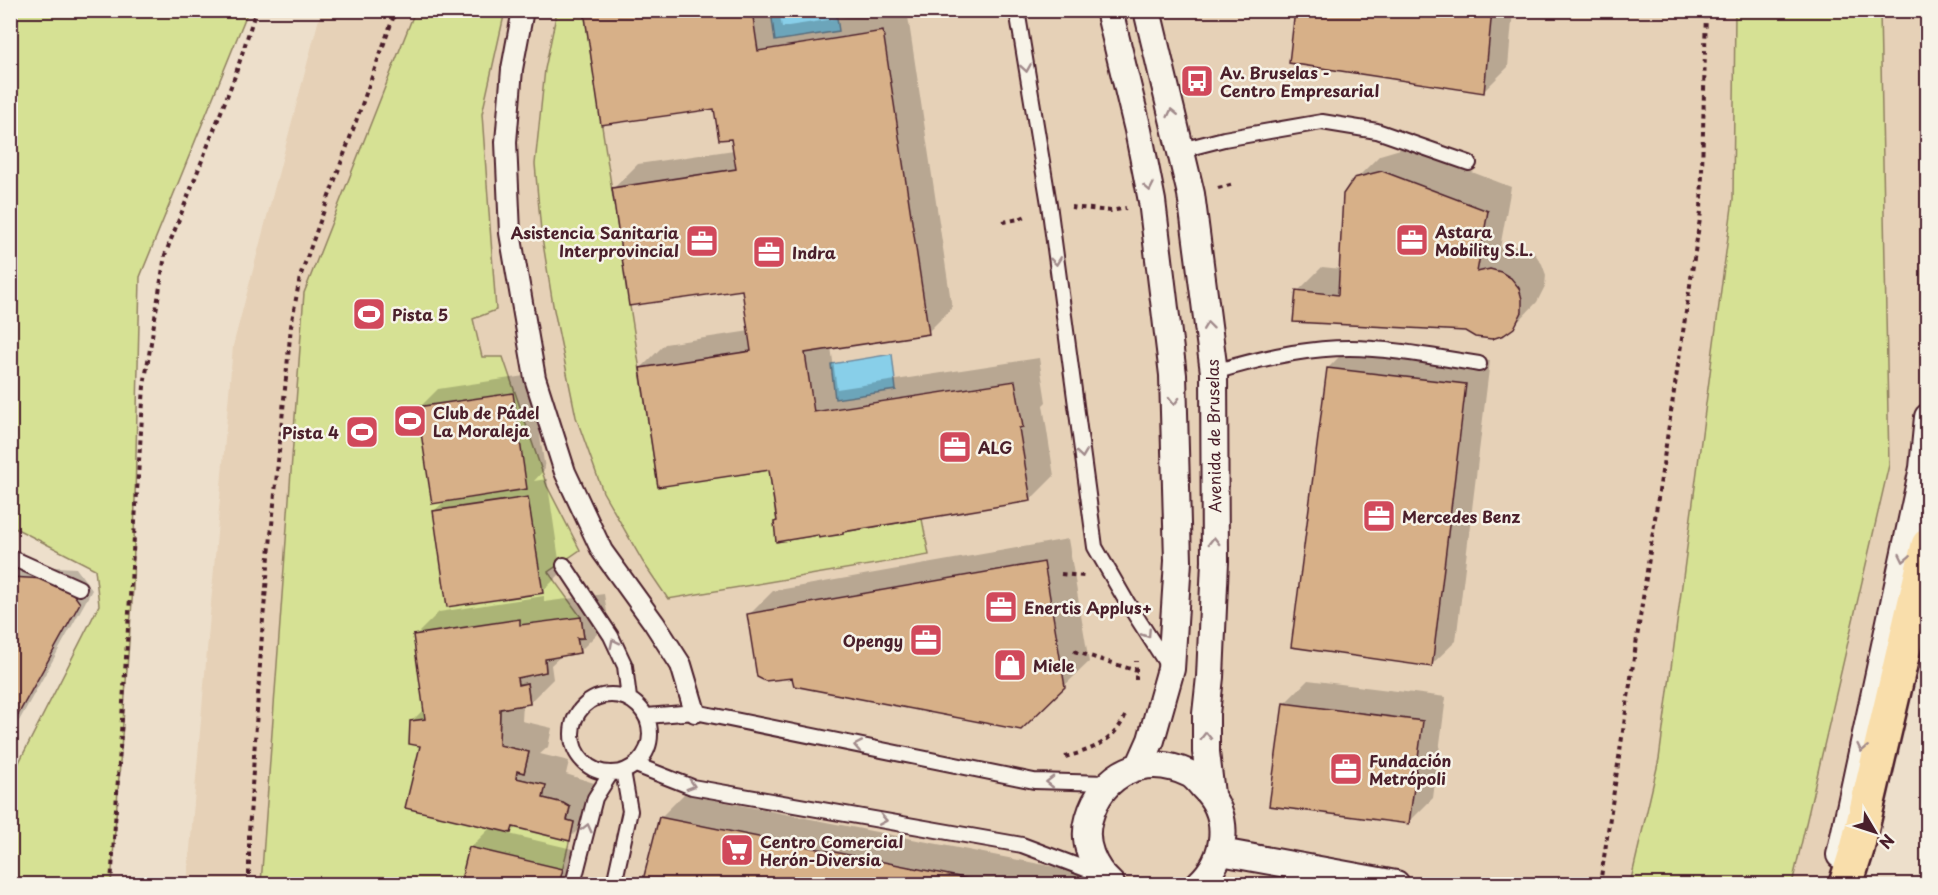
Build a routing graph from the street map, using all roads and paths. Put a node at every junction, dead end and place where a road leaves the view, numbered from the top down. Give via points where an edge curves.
1 (256, 10) edge
2 (396, 10) edge
3 (523, 10) edge
4 (1017, 10) edge
5 (1109, 10) edge
6 (1147, 10) edge
7 (1706, 10) edge
8 (1181, 150) junction
9 (1469, 163) dead end
10 (1234, 184) dead end
11 (1191, 194) junction
12 (1152, 201) junction
13 (1048, 204) junction
14 (1003, 222) dead end
15 (1479, 364) dead end
16 (1214, 372) junction
17 (1928, 417) edge
18 (1928, 545) edge
19 (10, 557) edge
20 (564, 565) dead end
21 (1061, 574) dead end
22 (1089, 576) dead end
23 (79, 588) dead end
24 (1074, 651) dead end
25 (1135, 660) dead end
26 (1171, 669) junction
27 (1137, 671) junction
28 (1134, 690) dead end
29 (629, 698) junction
30 (1128, 710) dead end
31 (694, 712) junction
32 (647, 716) junction
33 (1139, 766) junction
34 (624, 770) junction
35 (1034, 781) junction
36 (1108, 783) junction
37 (1211, 794) junction
38 (1221, 852) junction
39 (1105, 880) edge
40 (1200, 884) edge
41 (111, 885) edge
42 (249, 885) edge
43 (573, 885) edge
44 (614, 885) edge
45 (1396, 885) edge
46 (1600, 885) edge
47 (1836, 885) edge
48 (1846, 885) edge

1 - 41 path via 235,76 165,255 144,386
2 - 42 path via 300,277 291,326 263,619
3 - 31 street via 512,69 506,142 510,233 536,378 565,472 602,551 681,665
4 -> 13 lane
5 -> 12 street
8 -> 6 street, Avenida de Bruselas
7 - 46 path via 1701,212
8 - 9 lane via 1323,122 1377,131
8 - 11 street, Avenida de Bruselas
10 - 11 path
16 -> 11 street, Avenida de Bruselas
12 - 13 path via 1111,212
12 -> 26 street via 1173,375 1178,561
13 - 14 path via 1019,219
13 -> 26 lane via 1095,548
15 - 16 lane via 1372,348 1322,350 1255,360
37 -> 16 street, Avenida de Bruselas via 1206,714 1215,561
17 -> 47 street via 1923,468 1840,849
18 - 48 highway
19 - 23 lane
29 -> 20 lane via 625,666 611,636
21 - 22 path
24 - 27 path
25 - 27 path
26 - 33 street via 1151,740
27 - 28 path
29 - 32 lane
29 - 34 lane via 616,694 592,699 575,718 572,731 578,756 587,765 598,771
30 - 35 path via 1107,739 1090,751 1059,759 1041,757
31 - 32 lane
35 -> 31 lane
32 - 34 lane via 650,742 645,755
33 - 36 street
33 - 37 street via 1166,765 1192,775
34 -> 39 lane via 692,787 1022,845
43 -> 34 lane via 595,798
34 - 44 lane via 630,811
36 -> 35 lane
36 - 39 street via 1093,803 1086,827 1089,852
37 - 38 street via 1220,812
38 - 40 street
38 - 45 street

